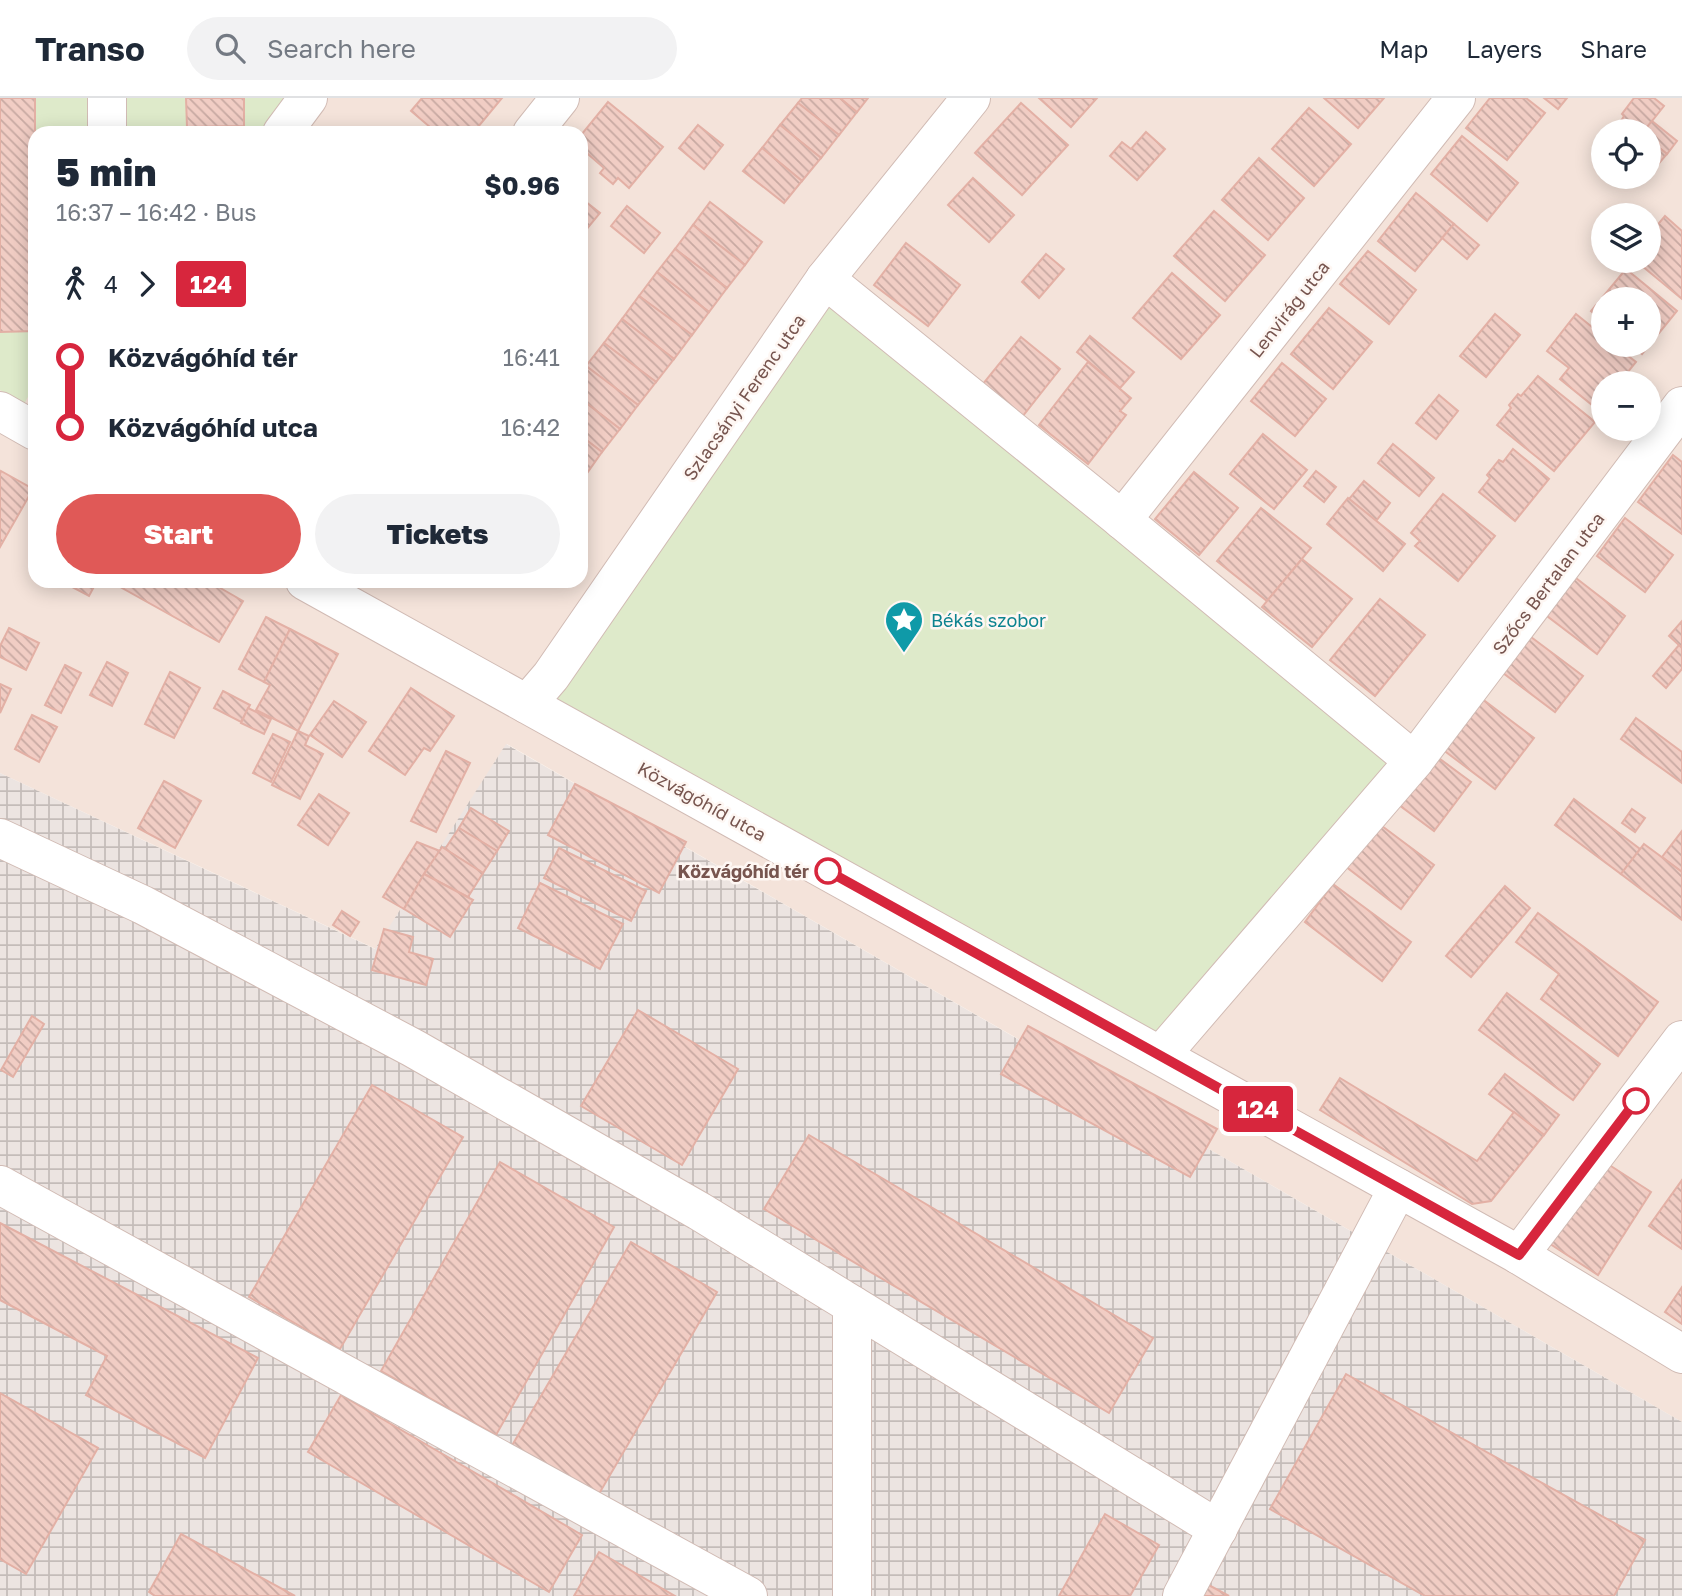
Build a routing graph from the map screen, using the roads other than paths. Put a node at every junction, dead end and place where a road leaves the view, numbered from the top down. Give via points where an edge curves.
1 (107, 98) edge
2 (308, 98) edge
3 (560, 98) edge
4 (971, 98) edge
5 (1456, 98) edge
6 (107, 126) edge
7 (287, 126) edge
8 (538, 126) edge
9 (825, 279) junction
10 (1682, 406) edge
11 (0, 411) edge
12 (28, 427) edge
13 (1122, 520) junction
14 (318, 588) edge
15 (527, 704) junction
16 (1414, 761) junction
17 (0, 838) edge
18 (1682, 1040) edge
19 (1161, 1055) junction
20 (0, 1185) edge
21 (1398, 1188) junction
22 (1519, 1255) junction
23 (852, 1305) junction
24 (1682, 1354) edge
25 (1217, 1529) junction
26 (748, 1596) edge
27 (852, 1596) edge
28 (1182, 1596) edge

1 - 6 street
2 - 7 street
3 - 8 street
4 - 9 street, Szlacsányi Ferenc utca
5 - 13 street, Lenvirág utca
9 - 13 street
9 - 15 street, Szlacsányi Ferenc utca via 551,677
10 - 16 street, Szőcs Bertalan utca
11 - 12 street
13 - 16 street
14 - 15 street, Közvágóhíd utca
15 - 19 street, Közvágóhíd utca
16 - 19 street
17 - 23 street via 144,905 412,1048 699,1211
18 - 22 street
19 - 21 street, Közvágóhíd utca
20 - 26 street
21 - 22 street, Közvágóhíd utca
21 - 25 street
22 - 24 street, Közvágóhíd utca
23 - 25 street
23 - 27 street
25 - 28 street

